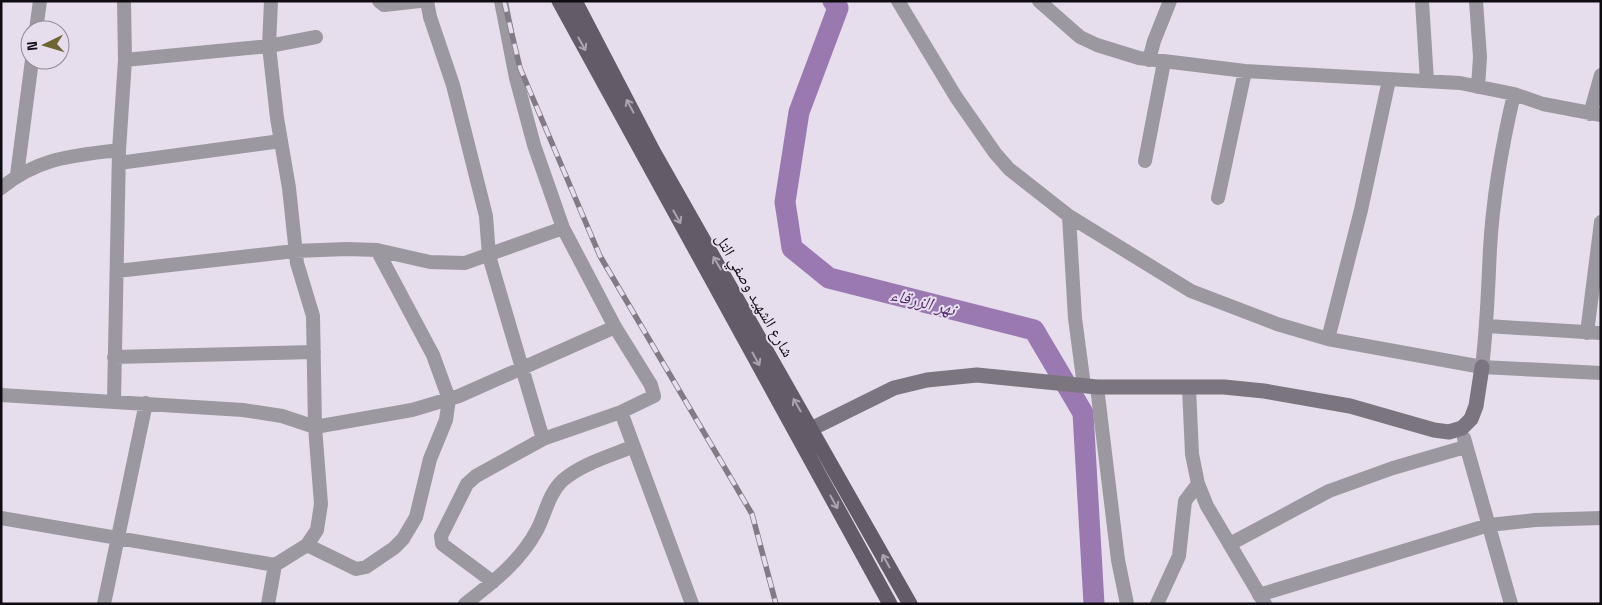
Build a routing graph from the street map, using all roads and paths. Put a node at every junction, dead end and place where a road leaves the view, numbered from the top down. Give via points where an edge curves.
1 (40, 1) edge
2 (124, 1) edge
3 (271, 1) edge
4 (379, 1) edge
5 (420, 1) edge
6 (428, 1) edge
7 (501, 1) edge
8 (559, 1) edge
9 (575, 1) edge
10 (898, 1) edge
11 (1039, 1) edge
12 (1170, 1) edge
13 (1422, 1) edge
14 (1476, 1) edge
15 (37, 20) edge
16 (316, 37) dead end
17 (269, 46) junction
18 (125, 60) junction
19 (1149, 60) junction
20 (1164, 62) junction
21 (31, 70) edge
22 (1245, 71) junction
23 (1601, 75) edge
24 (1389, 80) junction
25 (1427, 81) junction
26 (1478, 87) junction
27 (1514, 94) junction
28 (1595, 114) edge
29 (281, 141) junction
30 (119, 156) junction
31 (1145, 161) dead end
32 (17, 175) junction
33 (1, 188) edge
34 (1218, 198) dead end
35 (1069, 216) junction
36 (1601, 222) edge
37 (563, 228) junction
38 (377, 250) junction
39 (295, 251) junction
40 (489, 256) junction
41 (117, 271) junction
42 (1487, 326) junction
43 (615, 327) junction
44 (1586, 332) junction
45 (1601, 333) edge
46 (1328, 339) junction
47 (314, 352) junction
48 (114, 357) junction
49 (1482, 367) junction
50 (523, 368) junction
51 (1601, 373) edge
52 (1083, 386) junction
53 (1189, 388) junction
54 (1, 395) edge
55 (449, 399) junction
56 (114, 401) junction
57 (146, 403) junction
58 (620, 412) junction
59 (315, 427) junction
60 (1462, 428) junction
61 (811, 429) junction
62 (543, 439) junction
63 (632, 447) junction
64 (1465, 447) junction
65 (1198, 484) junction
66 (1, 518) edge
67 (1601, 518) edge
68 (1489, 525) junction
69 (118, 539) junction
70 (1230, 544) junction
71 (307, 545) junction
72 (275, 565) junction
73 (493, 582) junction
74 (1262, 599) edge
75 (104, 604) edge
76 (268, 604) edge
77 (464, 604) edge
78 (692, 604) edge
79 (890, 604) edge
80 (910, 604) edge
81 (1127, 604) edge
82 (1157, 604) edge
83 (1511, 604) edge

1 - 15 street
2 - 18 street
3 - 17 street
4 - 5 street via 384,5
6 - 40 street via 486,216
7 - 37 street via 516,78 534,145
8 -> 79 main road, شارع الشهيد وصفي التل
61 -> 9 main road, شارع الشهيد وصفي التل via 653,151
10 - 35 street via 994,153 1024,182
11 - 19 street via 1080,37 1103,48
12 - 19 street
13 - 25 street
14 - 26 street via 1480,57
16 - 17 street
17 - 18 street
17 - 29 street
18 - 30 street
19 - 20 street
20 - 22 street
20 - 31 street
21 - 32 street
22 - 24 street
22 - 34 street
23 - 28 street
24 - 25 street
24 - 46 street via 1361,210
25 - 26 street
26 - 27 street
27 - 28 street via 1543,104
27 - 42 street via 1497,179
29 - 30 street
29 - 39 street
30 - 32 street via 54,158
30 - 41 street
32 - 33 street
35 - 46 street via 1191,291 1269,321
35 - 52 street
36 - 44 street
37 - 40 street
37 - 43 street
38 - 39 street
38 - 40 street via 451,265
38 - 55 street via 433,355
39 - 41 street
39 - 47 street via 300,280 312,309
40 - 50 street
41 - 48 street
42 - 44 street
42 - 49 street
43 - 50 street
43 - 58 street via 652,385 654,394 652,399
44 - 45 street
46 - 49 street
47 - 48 street
47 - 59 street
48 - 56 street
49 - 51 street
49 - 60 street via 1476,406 1471,419
50 - 55 street
50 - 62 street
52 - 53 street
52 - 61 street via 959,376 909,383 875,396
52 - 81 street
53 - 60 street via 1264,391 1372,410 1441,432
53 - 65 street via 1192,454
54 - 56 street
55 - 59 street via 378,418
55 - 71 street via 446,420 430,459 420,506 403,539 384,556 361,569 351,568
56 - 57 street
57 - 59 street via 243,410 282,416
57 - 69 street
58 - 62 street
58 - 63 street
59 - 71 street via 321,504 317,530
60 - 64 street
80 -> 61 main road, شارع الشهيد وصفي التل
62 - 73 street via 467,484 441,536 444,546
63 - 73 street via 577,470 562,481 548,500 537,530
63 - 78 street
64 - 68 street
64 - 70 street via 1329,491
65 - 70 street
65 - 82 street via 1185,501 1179,556
66 - 69 street
67 - 68 street
68 - 74 street
68 - 83 street
69 - 72 street
69 - 75 street
70 - 74 street
71 - 72 street
72 - 76 street
73 - 77 street

